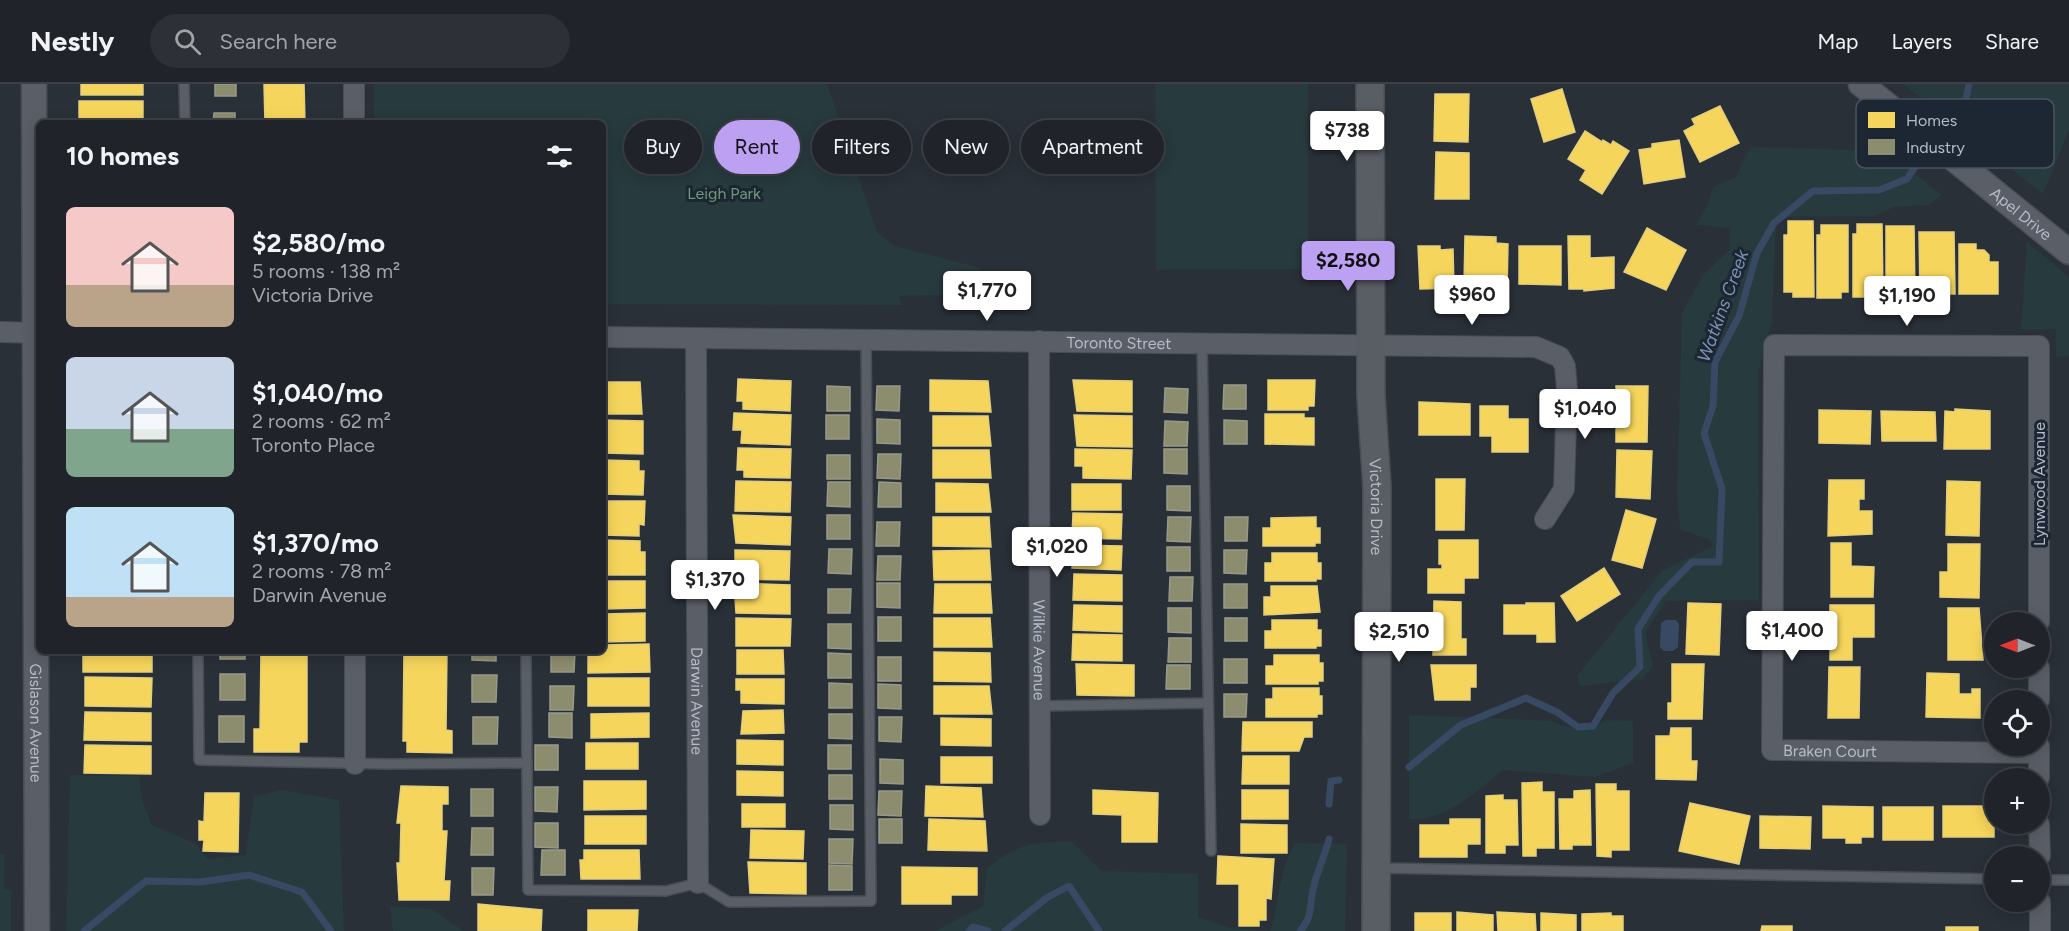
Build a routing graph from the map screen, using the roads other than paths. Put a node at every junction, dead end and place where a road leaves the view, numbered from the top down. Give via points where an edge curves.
1 (34, 84) edge
2 (184, 84) edge
3 (354, 84) edge
4 (1370, 84) edge
5 (1861, 84) edge
6 (1880, 99) edge
7 (185, 120) edge
8 (354, 120) edge
9 (1965, 168) edge
10 (36, 250) edge
11 (2069, 252) edge
12 (0, 332) edge
13 (36, 333) edge
14 (606, 337) edge
15 (696, 338) junction
16 (866, 339) junction
17 (1039, 340) junction
18 (1202, 342) junction
19 (1371, 344) junction
20 (1774, 345) joint
21 (1545, 519) dead end
22 (2039, 612) edge
23 (37, 654) edge
24 (198, 654) edge
25 (355, 654) edge
26 (526, 654) edge
27 (1208, 703) junction
28 (1039, 706) junction
29 (1984, 749) edge
30 (528, 763) junction
31 (355, 764) junction
32 (1040, 815) dead end
33 (1211, 851) dead end
34 (1376, 868) junction
35 (1984, 879) edge
36 (2050, 880) edge
37 (2069, 880) edge
38 (698, 883) junction
39 (2040, 912) edge
40 (37, 931) edge
41 (1376, 931) edge
42 (2040, 931) edge

1 - 10 street, Gislason Avenue
2 - 7 lane
3 - 8 street
4 - 19 main road, Victoria Drive
5 - 6 street, Apel Drive
9 - 11 street, Apel Drive
12 - 13 street
14 - 15 street, Toronto Street
15 - 16 street, Toronto Street
15 - 38 street, Darwin Avenue
16 - 17 street, Toronto Street
16 - 38 lane via 871,902 729,902
17 - 18 street, Toronto Street
17 - 28 street, Wilkie Avenue
18 - 19 street, Toronto Street
18 - 27 lane
19 - 21 street, Toronto Street via 1536,347 1560,357 1567,389 1566,477 1559,500
19 - 34 main road, Victoria Drive via 1377,487
20 - 22 street, Lynwood Avenue via 2039,346
20 - 29 street, Braken Court via 1772,750
23 - 40 street, Gislason Avenue
24 - 31 lane via 199,760
25 - 31 street
26 - 30 lane
27 - 28 lane
27 - 33 lane
28 - 32 street, Wilkie Avenue
30 - 31 lane
30 - 38 lane via 528,890 666,891
34 - 35 lane
34 - 41 main road, Victoria Drive
36 - 37 lane
39 - 42 street

